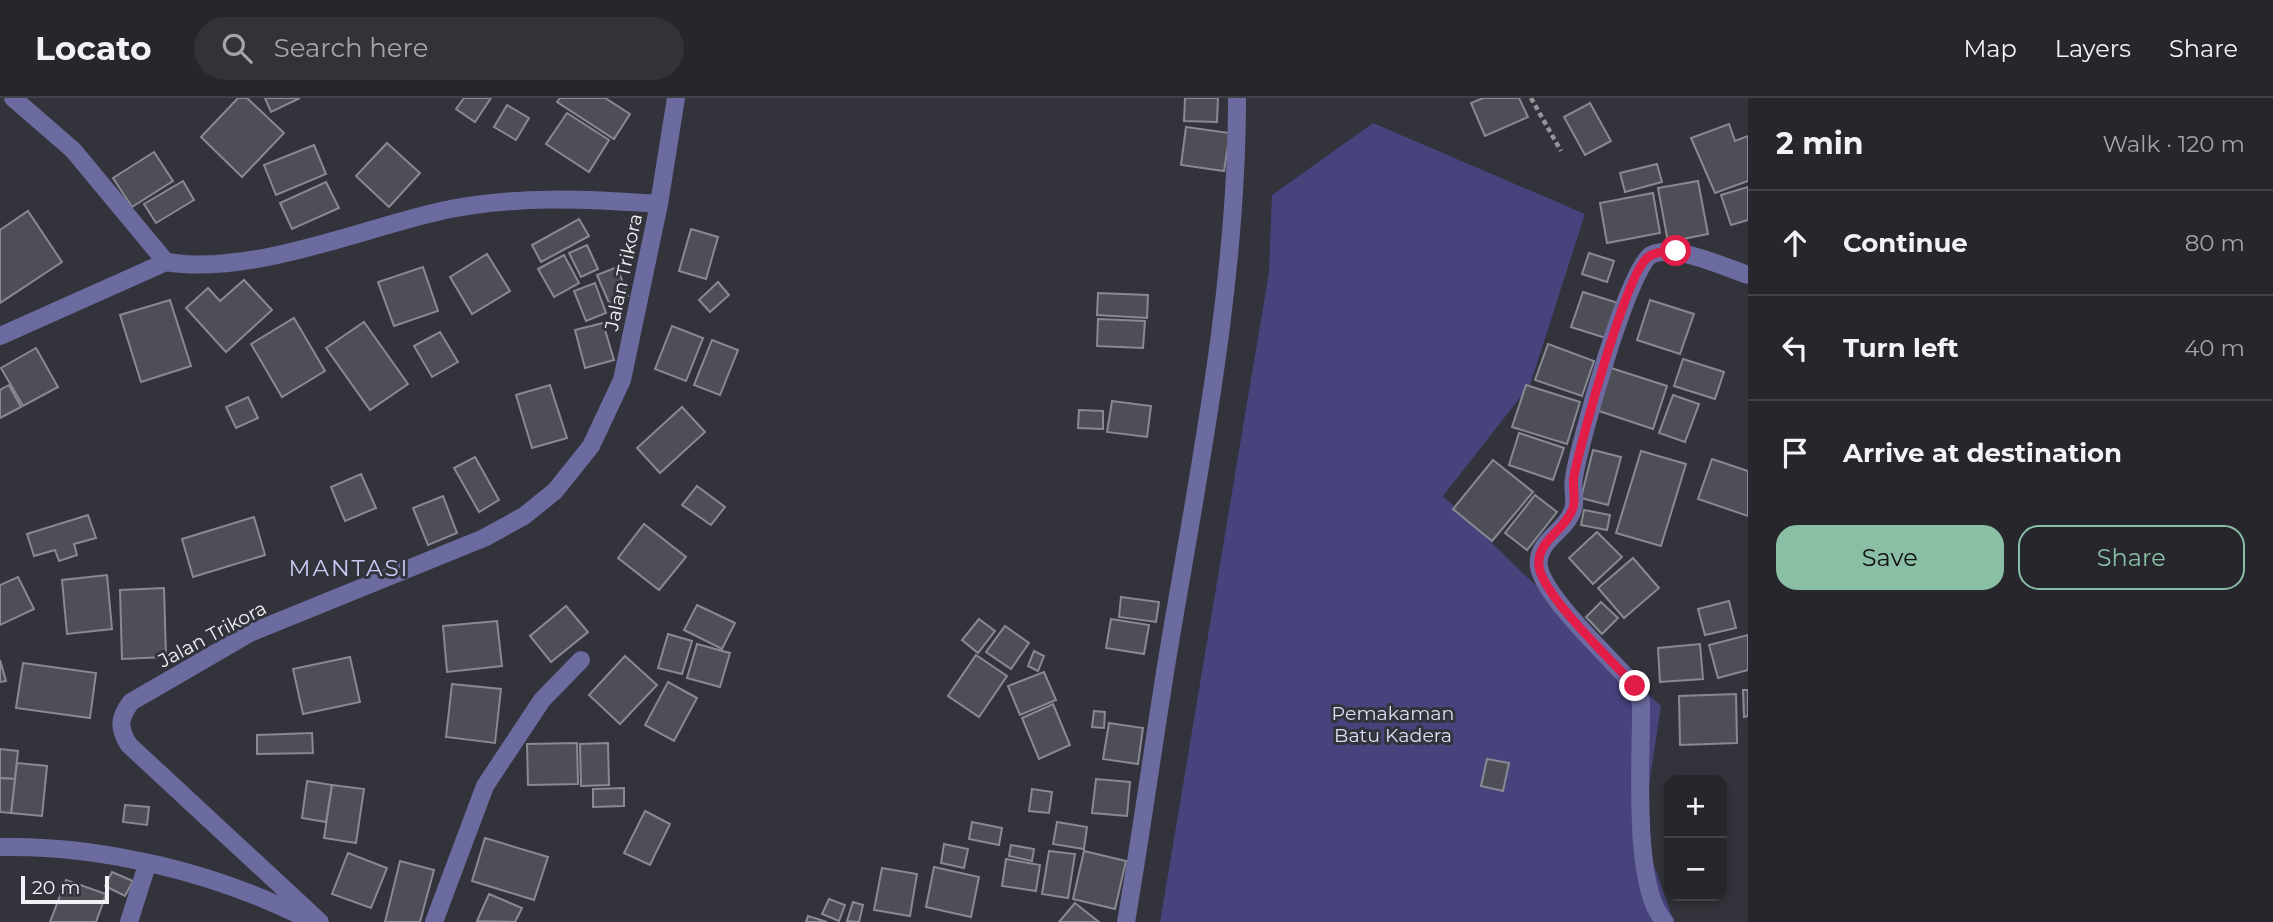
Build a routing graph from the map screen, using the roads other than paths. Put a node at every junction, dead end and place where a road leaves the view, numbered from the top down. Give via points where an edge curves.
1 (13, 98) edge
2 (676, 98) edge
3 (1237, 98) edge
4 (659, 204) junction
5 (166, 262) junction
6 (1748, 275) edge
7 (0, 336) edge
8 (581, 660) dead end
9 (0, 847) edge
10 (147, 865) junction
11 (129, 922) edge
12 (312, 922) edge
13 (320, 922) edge
14 (435, 922) edge
15 (1126, 922) edge
16 (1665, 922) edge

1 - 5 street via 73,150
2 - 4 street, Jalan Trikora
3 - 15 street via 1228,282
4 - 5 street via 560,197 494,202 236,262 194,267
4 - 13 street, Jalan Trikora via 622,380 591,446 555,491 524,516 484,538 250,633 131,702 122,714 120,724 129,745
5 - 7 street
6 - 16 street via 1676,251 1659,252 1644,260 1631,286 1583,438 1569,519 1540,554 1547,587 1635,686 1642,702 1643,866 1652,901
8 - 14 street via 542,699 485,786
9 - 10 street via 99,854
10 - 11 street
10 - 12 street via 233,885

